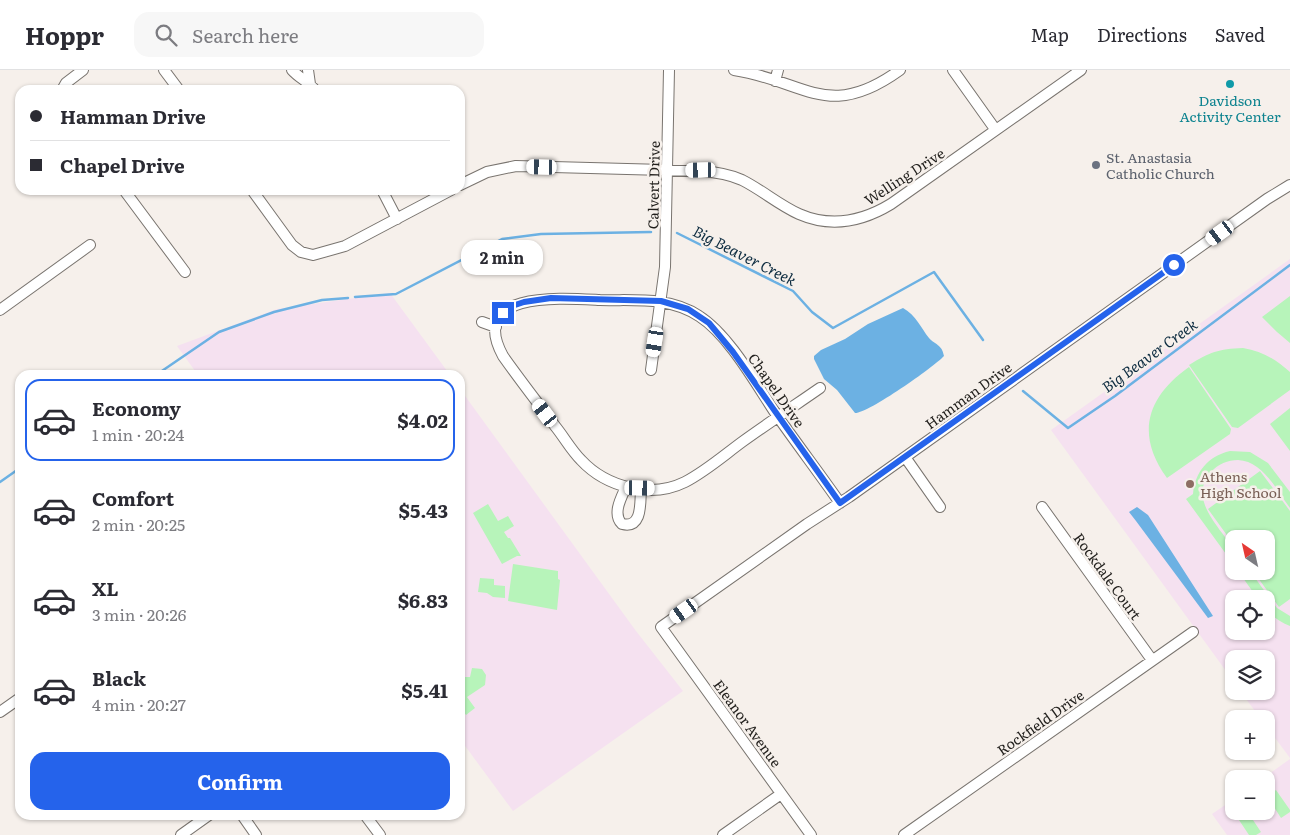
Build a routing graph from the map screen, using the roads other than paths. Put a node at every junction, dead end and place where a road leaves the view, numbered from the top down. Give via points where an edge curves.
1 (83, 70) edge
2 (164, 70) edge
3 (292, 70) edge
4 (308, 70) edge
5 (669, 70) edge
6 (734, 70) edge
7 (778, 70) edge
8 (900, 70) edge
9 (952, 70) edge
10 (1081, 70) edge
11 (775, 80) junction
12 (65, 85) edge
13 (175, 85) edge
14 (310, 85) edge
15 (312, 85) edge
16 (996, 129) junction
17 (667, 170) junction
18 (465, 183) edge
19 (1290, 185) edge
20 (128, 195) edge
21 (256, 195) edge
22 (384, 195) edge
23 (442, 195) edge
24 (396, 219) junction
25 (89, 245) dead end
26 (186, 272) dead end
27 (661, 301) junction
28 (0, 310) edge
29 (482, 322) dead end
30 (496, 327) junction
31 (651, 370) dead end
32 (820, 388) dead end
33 (778, 417) junction
34 (905, 457) junction
35 (626, 487) junction
36 (640, 488) junction
37 (840, 503) junction
38 (940, 507) dead end
39 (1042, 507) dead end
40 (661, 627) joint
41 (1193, 632) dead end
42 (1152, 660) junction
43 (15, 702) edge
44 (0, 712) edge
45 (781, 794) junction
46 (202, 820) edge
47 (246, 820) edge
48 (370, 820) edge
49 (181, 835) edge
50 (256, 835) edge
51 (380, 835) edge
52 (723, 835) edge
53 (812, 835) edge
54 (904, 835) edge

1 - 12 street
2 - 13 street
3 - 14 street
4 - 15 street
5 - 17 street, Calvert Drive
6 - 11 street
7 - 11 street
8 - 11 street via 868,90 842,96 813,94
9 - 16 street
10 - 16 street, Welling Drive
16 - 17 street, Welling Drive via 880,211 846,221 818,220 799,214 742,180 720,173
17 - 18 street, Welling Drive via 509,167 487,172
17 - 27 street, Calvert Drive
19 - 34 street, Hamman Drive
20 - 26 street
21 - 24 street via 292,245 313,255 335,250
22 - 24 street
23 - 24 street
25 - 28 street
27 - 30 street, Chapel Drive via 551,298 524,302 503,313
27 - 31 street, Calvert Drive
27 - 33 street, Chapel Drive via 688,309 709,323
29 - 30 street
30 - 35 street via 496,343 503,356 581,460 609,481
32 - 33 street
33 - 36 street via 684,482 666,488
33 - 37 street, Chapel Drive
34 - 37 street, Hamman Drive
34 - 38 street
35 - 36 street
35 - 36 street via 617,516 622,524 628,525 634,524 639,517
37 - 40 street, Hamman Drive
39 - 42 street, Rockdale Court
40 - 45 street, Eleanor Avenue
41 - 42 street, Rockfield Drive
42 - 54 street, Rockfield Drive
43 - 44 street
45 - 52 street
45 - 53 street, Eleanor Avenue
46 - 49 street
47 - 50 street
48 - 51 street

